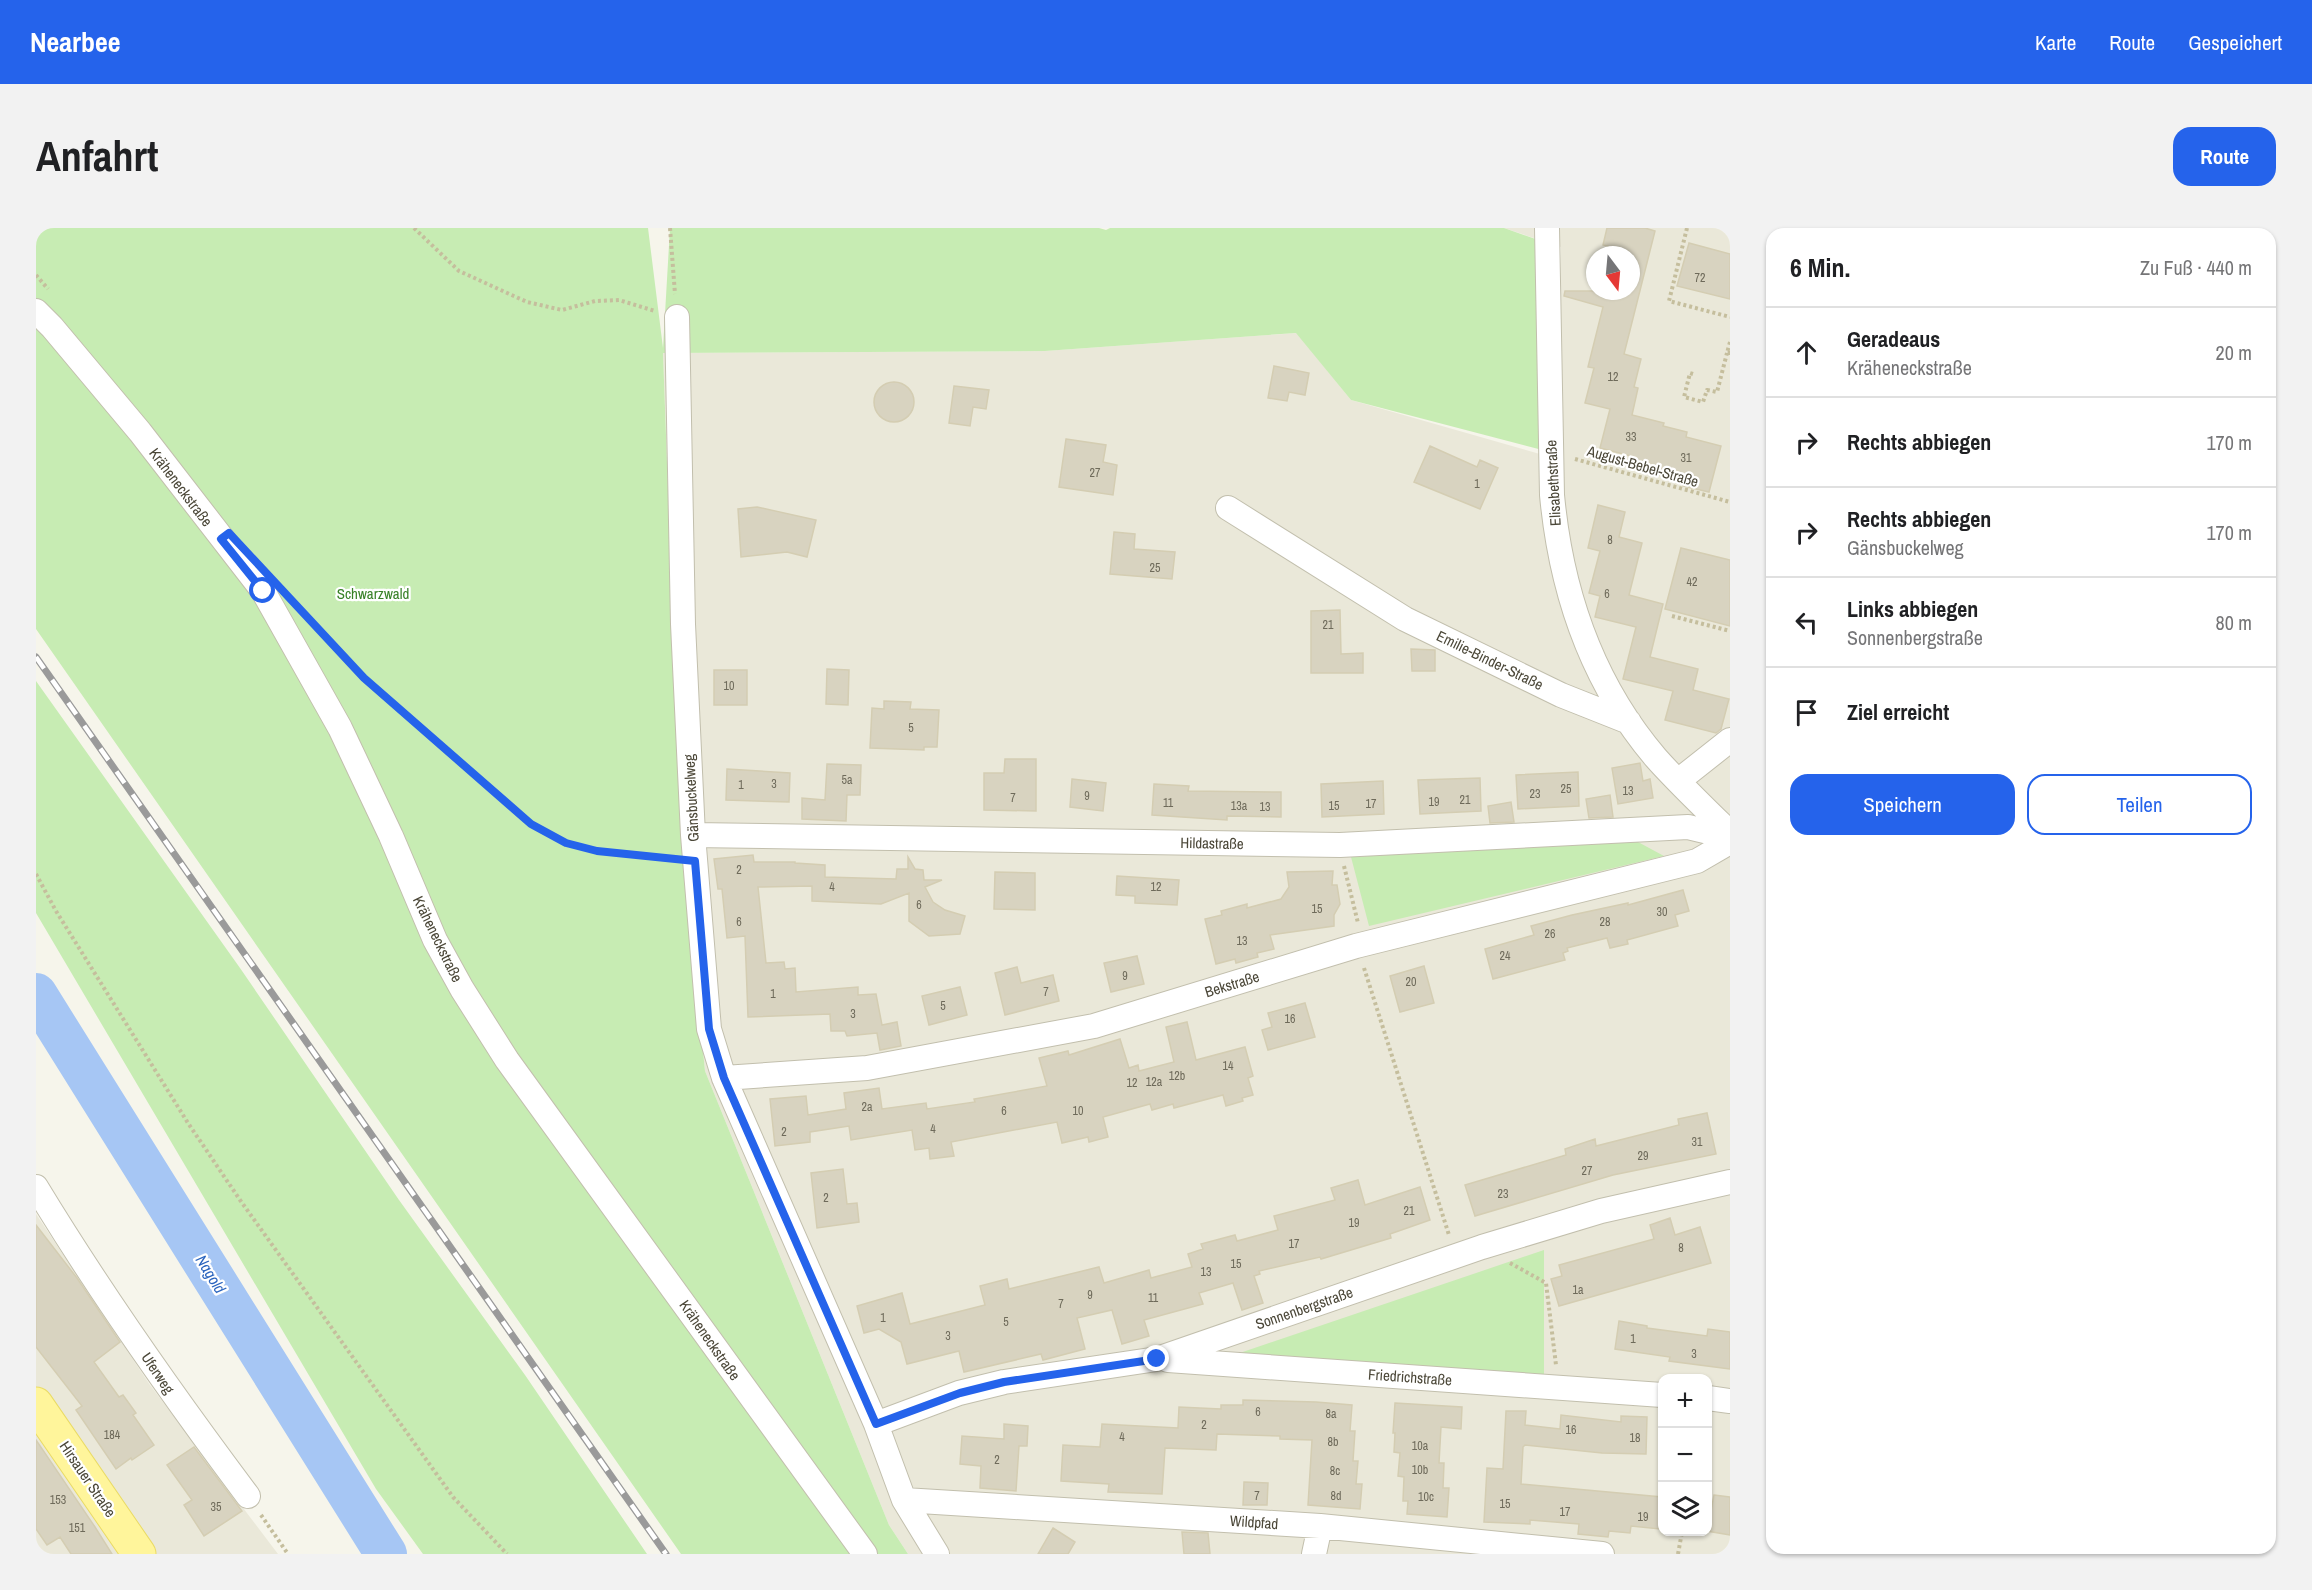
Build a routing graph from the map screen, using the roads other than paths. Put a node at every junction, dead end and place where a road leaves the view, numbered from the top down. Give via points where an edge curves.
1 (1547, 228) edge
2 (36, 311) edge
3 (677, 317) road end
4 (1228, 508) dead end
5 (1629, 722) junction
6 (1730, 740) edge
7 (1678, 781) junction
8 (693, 835) junction
9 (1730, 835) edge
10 (1730, 842) edge
11 (724, 1078) junction
12 (1730, 1182) edge
13 (36, 1186) edge
14 (1157, 1359) junction
15 (1658, 1395) edge
16 (1712, 1399) edge
17 (1730, 1401) edge
18 (36, 1404) edge
19 (876, 1424) junction
20 (248, 1497) road end
21 (904, 1500) junction
22 (1320, 1526) junction
23 (139, 1554) edge
24 (865, 1554) edge
25 (937, 1554) edge
26 (1314, 1554) edge
27 (1602, 1554) edge

1 - 5 street, Elisabethstraße via 1550,452 1556,536 1582,635 1606,686
2 - 24 street, Kräheneckstraße via 140,432 263,591 340,728 392,836 435,940 462,989 507,1060
3 - 8 street, Gänsbuckelweg via 683,624
4 - 5 street, Emilie-Binder-Straße via 1405,619 1561,695
5 - 7 street
6 - 7 street
7 - 9 street
8 - 9 street, Hildastraße via 1340,845 1688,827
8 - 11 street, Gänsbuckelweg via 709,1029
10 - 11 street, Bekstraße via 1697,861 1356,946 1094,1026 867,1068
11 - 19 street, Gänsbuckelweg
12 - 14 street, Sonnenbergstraße via 1601,1211 1482,1247
13 - 20 street, Uferweg via 175,1399
14 - 15 street, Friedrichstraße
14 - 19 street, Sonnenbergstraße via 970,1390
16 - 17 street
18 - 23 main road, Hirsauer Straße
19 - 21 street, Gänsbuckelweg
21 - 22 street, Wildpfad
21 - 25 street, Gänsbuckelweg
22 - 26 street
22 - 27 street, Wildpfad

